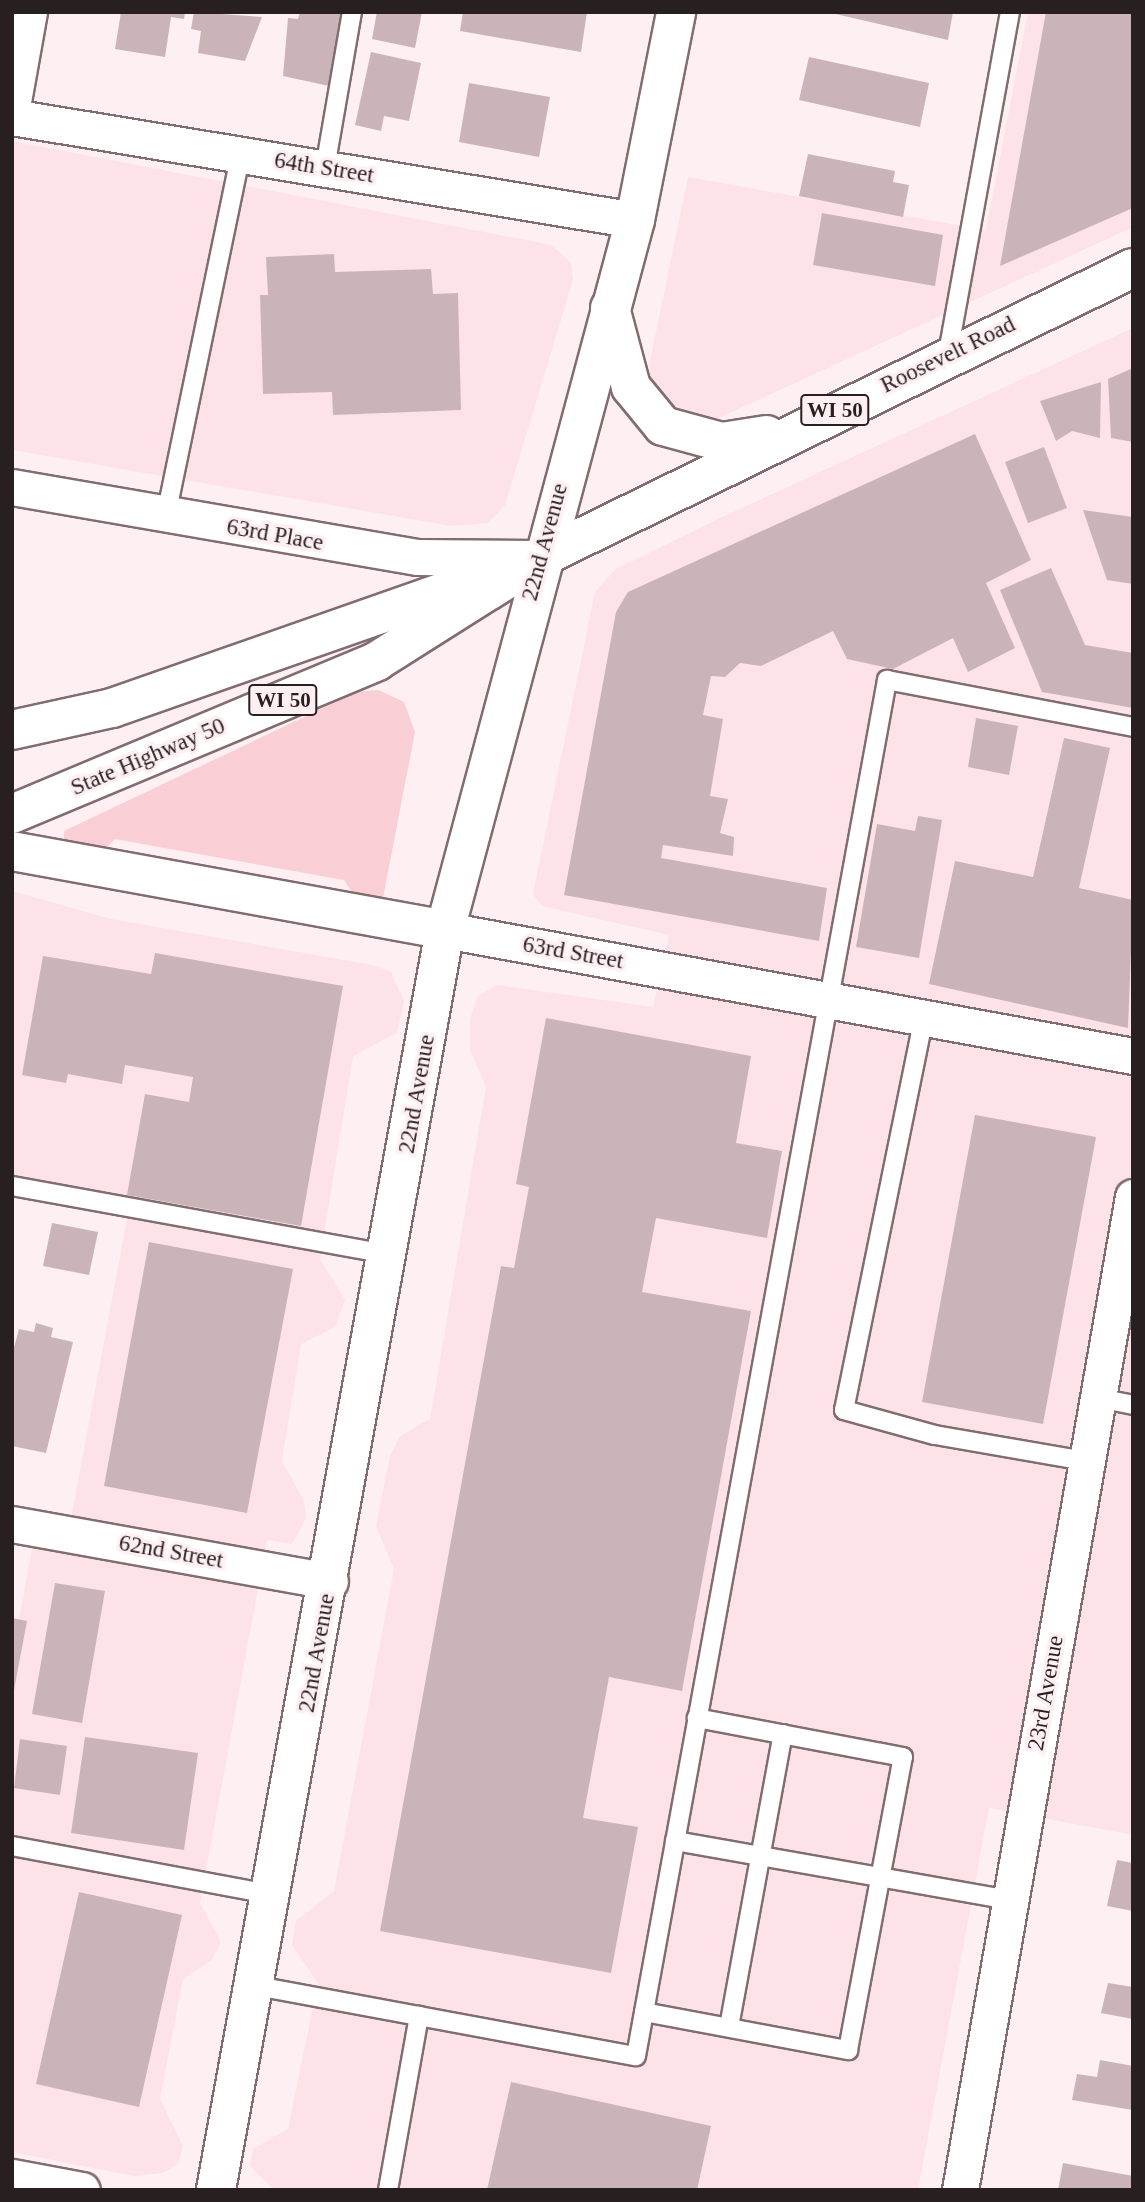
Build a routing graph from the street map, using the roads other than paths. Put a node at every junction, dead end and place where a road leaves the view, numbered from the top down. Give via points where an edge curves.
1 (29, 12) edge
2 (352, 12) edge
3 (676, 12) edge
4 (1010, 12) edge
5 (12, 107) edge
6 (12, 117) edge
7 (241, 154) junction
8 (324, 168) junction
9 (635, 220) junction
10 (1133, 268) edge
11 (610, 308) junction
12 (948, 353) junction
13 (792, 431) junction
14 (12, 486) edge
15 (166, 515) junction
16 (540, 558) junction
17 (1133, 727) edge
18 (12, 730) edge
19 (12, 814) edge
20 (12, 851) edge
21 (445, 930) junction
22 (828, 1000) junction
23 (924, 1017) junction
24 (1133, 1056) edge
25 (12, 1186) edge
26 (1133, 1196) edge
27 (390, 1255) junction
28 (1098, 1398) junction
29 (1133, 1405) edge
30 (1087, 1461) junction
31 (12, 1524) edge
32 (330, 1581) junction
33 (697, 1718) junction
34 (783, 1734) junction
35 (675, 1841) junction
36 (12, 1846) edge
37 (761, 1857) junction
38 (880, 1880) junction
39 (275, 1895) junction
40 (1010, 1900) junction
41 (257, 1986) junction
42 (644, 2012) junction
43 (419, 2016) junction
44 (729, 2028) junction
45 (12, 2176) edge
46 (82, 2190) edge
47 (216, 2190) edge
48 (388, 2190) edge
49 (960, 2190) edge

1 - 5 street
2 - 8 lane
3 - 9 street, 22nd Avenue
4 - 12 lane
6 - 7 street, 64th Street
7 - 8 street, 64th Street
7 - 15 lane
8 - 9 street, 64th Street
9 - 11 street, 22nd Avenue
10 - 12 street, Roosevelt Road / WI 50
11 - 13 street via 631,387 663,426 722,442
11 - 16 street, 22nd Avenue
12 - 13 street, Roosevelt Road / WI 50
13 - 16 street, Roosevelt Road / WI 50
14 - 15 street, 63rd Place
15 - 16 street, 63rd Place via 417,557
16 - 18 street, WI 50 via 112,708
16 - 19 street, State Highway 50 / WI 50 via 377,661
16 - 21 street, 22nd Avenue
17 - 22 lane via 887,680
20 - 21 street, 63rd Street
21 - 22 street, 63rd Street
21 - 27 street, 22nd Avenue
22 - 23 street, 63rd Street
22 - 33 lane
23 - 24 street, 63rd Street
23 - 30 lane via 844,1410 936,1435
25 - 27 lane
26 - 28 street, 23rd Avenue
27 - 32 street, 22nd Avenue
28 - 29 lane
28 - 30 street, 23rd Avenue
30 - 40 street, 23rd Avenue
31 - 32 street, 62nd Street
32 - 39 street, 22nd Avenue
33 - 34 lane
33 - 35 lane
34 - 37 lane
34 - 38 lane via 903,1756
35 - 37 lane
35 - 42 lane
36 - 39 lane
37 - 38 lane
37 - 44 lane
38 - 40 lane
38 - 44 lane via 848,2050
39 - 41 street, 22nd Avenue
40 - 49 street, 23rd Avenue
41 - 43 lane
41 - 47 street, 22nd Avenue
42 - 43 lane via 636,2056
42 - 44 lane
43 - 48 lane
45 - 46 street

